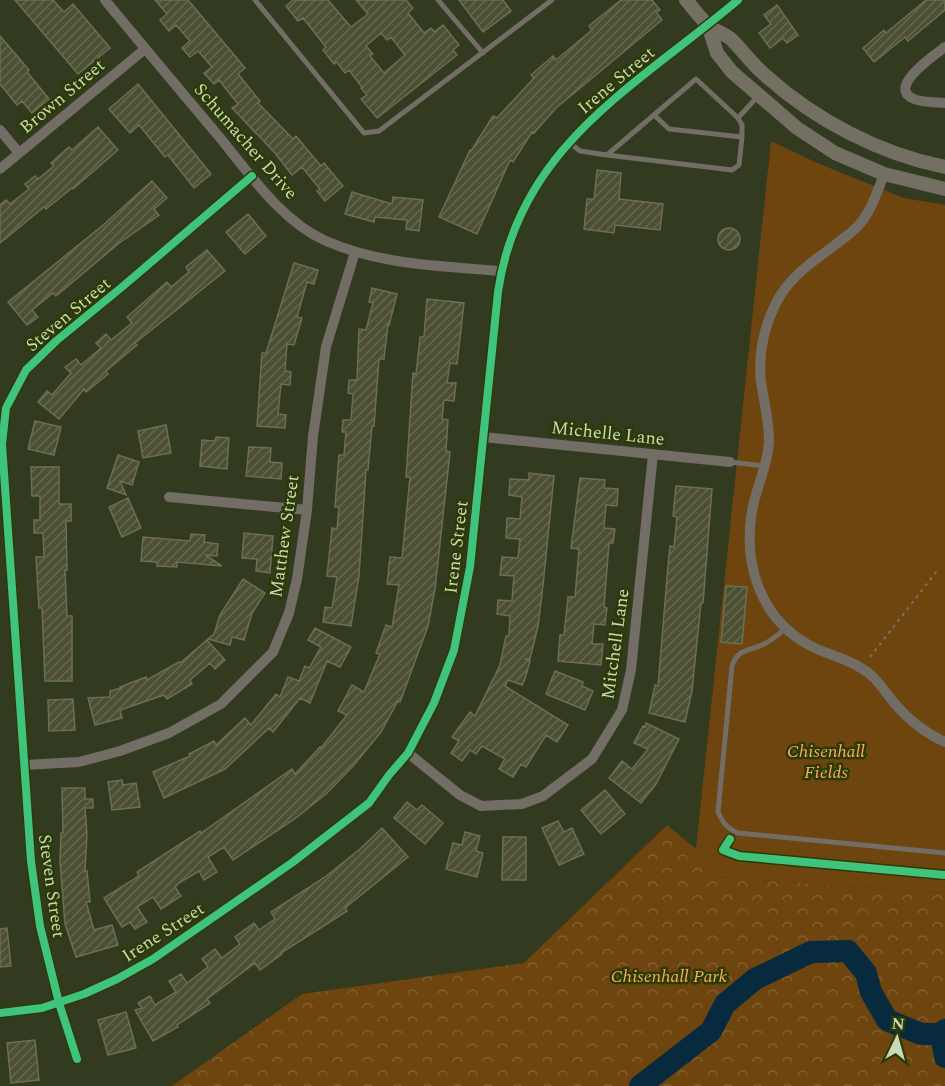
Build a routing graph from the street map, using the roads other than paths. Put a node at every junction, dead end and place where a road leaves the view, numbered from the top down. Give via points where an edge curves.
1 (105, 0) edge
2 (255, 0) edge
3 (438, 0) edge
4 (552, 0) edge
5 (687, 0) edge
6 (738, 0) edge
7 (708, 25) junction
8 (945, 47) edge
9 (145, 49) junction
10 (483, 53) junction
11 (758, 96) junction
12 (945, 103) edge
13 (654, 115) junction
14 (738, 118) junction
15 (0, 130) edge
16 (742, 137) junction
17 (568, 142) junction
18 (20, 153) junction
19 (607, 155) junction
20 (945, 167) edge
21 (0, 169) edge
22 (884, 174) junction
23 (252, 176) junction
24 (945, 189) edge
25 (355, 252) junction
26 (501, 271) junction
27 (483, 437) junction
28 (653, 454) junction
29 (730, 462) joint
30 (766, 466) junction
31 (169, 497) dead end
32 (307, 510) junction
33 (785, 628) junction
34 (945, 742) edge
35 (408, 753) junction
36 (24, 765) junction
37 (945, 853) edge
38 (59, 1003) junction
39 (0, 1013) edge
40 (77, 1059) dead end

1 - 9 street, Schumacher Drive
2 - 10 lane via 364,133 379,131
3 - 10 lane
4 - 10 lane
5 - 7 main road
6 - 7 street, Irene Street
7 - 11 main road via 717,53
7 - 17 street, Irene Street
7 - 20 main road via 730,38 765,76 800,104 843,130 905,156
8 - 12 street via 909,77 905,89 915,99
9 - 18 street, Brown Street
9 - 23 street, Schumacher Drive
11 - 14 lane
11 - 22 main road via 835,153
13 - 14 lane via 696,79
13 - 16 lane via 669,129
13 - 19 lane
14 - 16 lane
15 - 18 street
16 - 19 lane via 739,165 732,170
17 - 19 lane via 580,151
17 - 26 street, Irene Street via 529,196
18 - 21 street, Brown Street
22 - 24 main road
22 - 30 street via 871,207 856,228 795,275 768,322 760,373 769,441
23 - 25 street, Schumacher Drive via 303,227
23 - 36 street, Steven Street via 56,341 26,370 6,408 2,444
25 - 26 street, Schumacher Drive via 378,259
25 - 32 street, Matthew Street via 326,347
26 - 27 street, Irene Street
27 - 28 street, Michelle Lane
27 - 35 street, Irene Street via 470,567 454,650 434,703
28 - 29 street, Michelle Lane
28 - 35 street, Mitchell Lane via 631,670 622,710 592,759 543,796 522,804 481,806 460,795
29 - 30 lane
30 - 33 street via 752,510 749,550 756,586
31 - 32 street
32 - 36 street, Matthew Street via 290,613 273,652 221,704 170,733 120,751 79,762
33 - 34 street via 819,651 861,668 875,678 917,726
33 - 37 lane via 766,643 744,651 732,666 718,812 722,823 738,833
35 - 38 street, Irene Street via 369,803 284,868 153,958 117,979
36 - 38 street, Steven Street via 40,926
38 - 39 street, Irene Street
38 - 40 street, Steven Street

